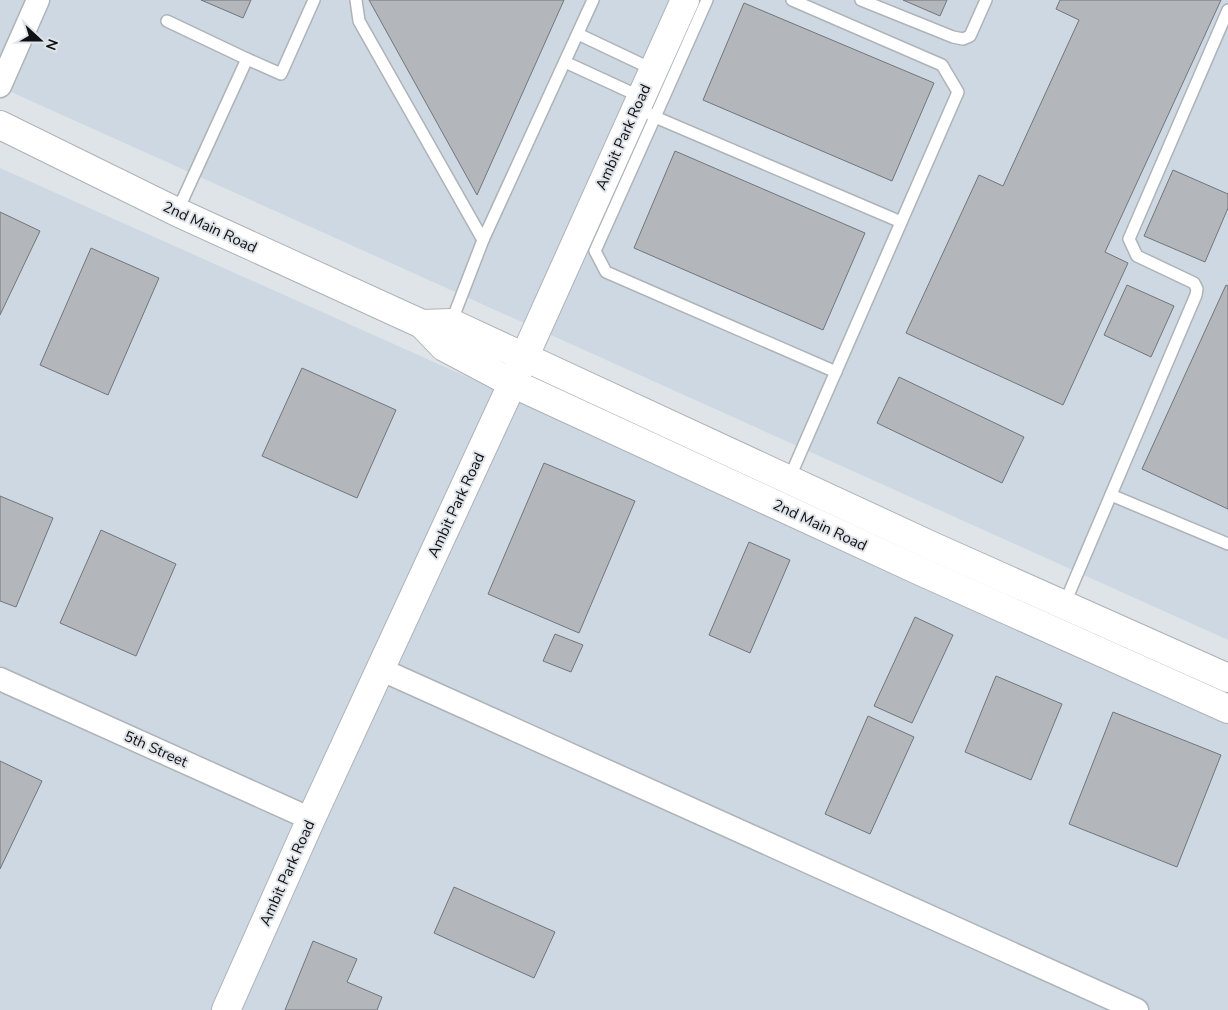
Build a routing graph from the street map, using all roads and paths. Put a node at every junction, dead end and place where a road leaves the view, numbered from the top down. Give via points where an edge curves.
1 (38, 0) edge
2 (314, 0) edge
3 (356, 0) edge
4 (593, 0) edge
5 (685, 0) edge
6 (707, 0) edge
7 (792, 0) edge
8 (861, 0) edge
9 (986, 0) edge
10 (1228, 10) edge
11 (167, 21) dead end
12 (578, 34) junction
13 (247, 59) junction
14 (565, 62) junction
15 (654, 70) junction
16 (0, 86) edge
17 (644, 107) junction
18 (0, 125) edge
19 (177, 212) junction
20 (901, 222) junction
21 (483, 240) junction
22 (451, 322) junction
23 (422, 324) junction
24 (524, 357) junction
25 (836, 372) junction
26 (512, 383) junction
27 (789, 480) junction
28 (1111, 495) junction
29 (1228, 544) edge
30 (1064, 604) junction
31 (380, 669) junction
32 (1228, 678) edge
33 (0, 679) edge
34 (1228, 709) edge
35 (311, 819) junction
36 (226, 1010) edge
37 (1137, 1010) edge

1 - 16 street
2 - 13 lane via 281,74
3 - 21 lane via 358,21
4 - 12 lane
5 - 15 main road, Ambit Park Road
6 - 17 lane
7 - 20 lane via 942,65 958,92
8 - 9 lane via 963,39 970,36
10 - 28 lane via 1129,239 1137,256 1194,284 1197,289
11 - 13 lane
12 - 14 lane
12 - 15 lane
13 - 19 lane
14 - 17 lane
14 - 21 lane
15 - 17 main road, Ambit Park Road
17 - 20 lane
17 - 24 main road, Ambit Park Road
17 - 25 lane via 595,251 606,272
18 - 19 main road, 2nd Main Road
19 - 23 main road, 2nd Main Road
20 - 25 lane
21 - 22 lane
22 - 23 main road, 2nd Main Road
22 - 24 main road, 2nd Main Road
23 - 26 main road, 2nd Main Road via 444,347
24 - 26 main road, Ambit Park Road
24 - 27 main road, 2nd Main Road
25 - 27 lane
26 - 31 main road, Ambit Park Road
26 - 34 main road, 2nd Main Road
27 - 30 main road, 2nd Main Road
28 - 29 lane
28 - 30 lane
30 - 32 main road, 2nd Main Road
31 - 35 main road, Ambit Park Road
31 - 37 street
33 - 35 street, 5th Street
35 - 36 main road, Ambit Park Road

